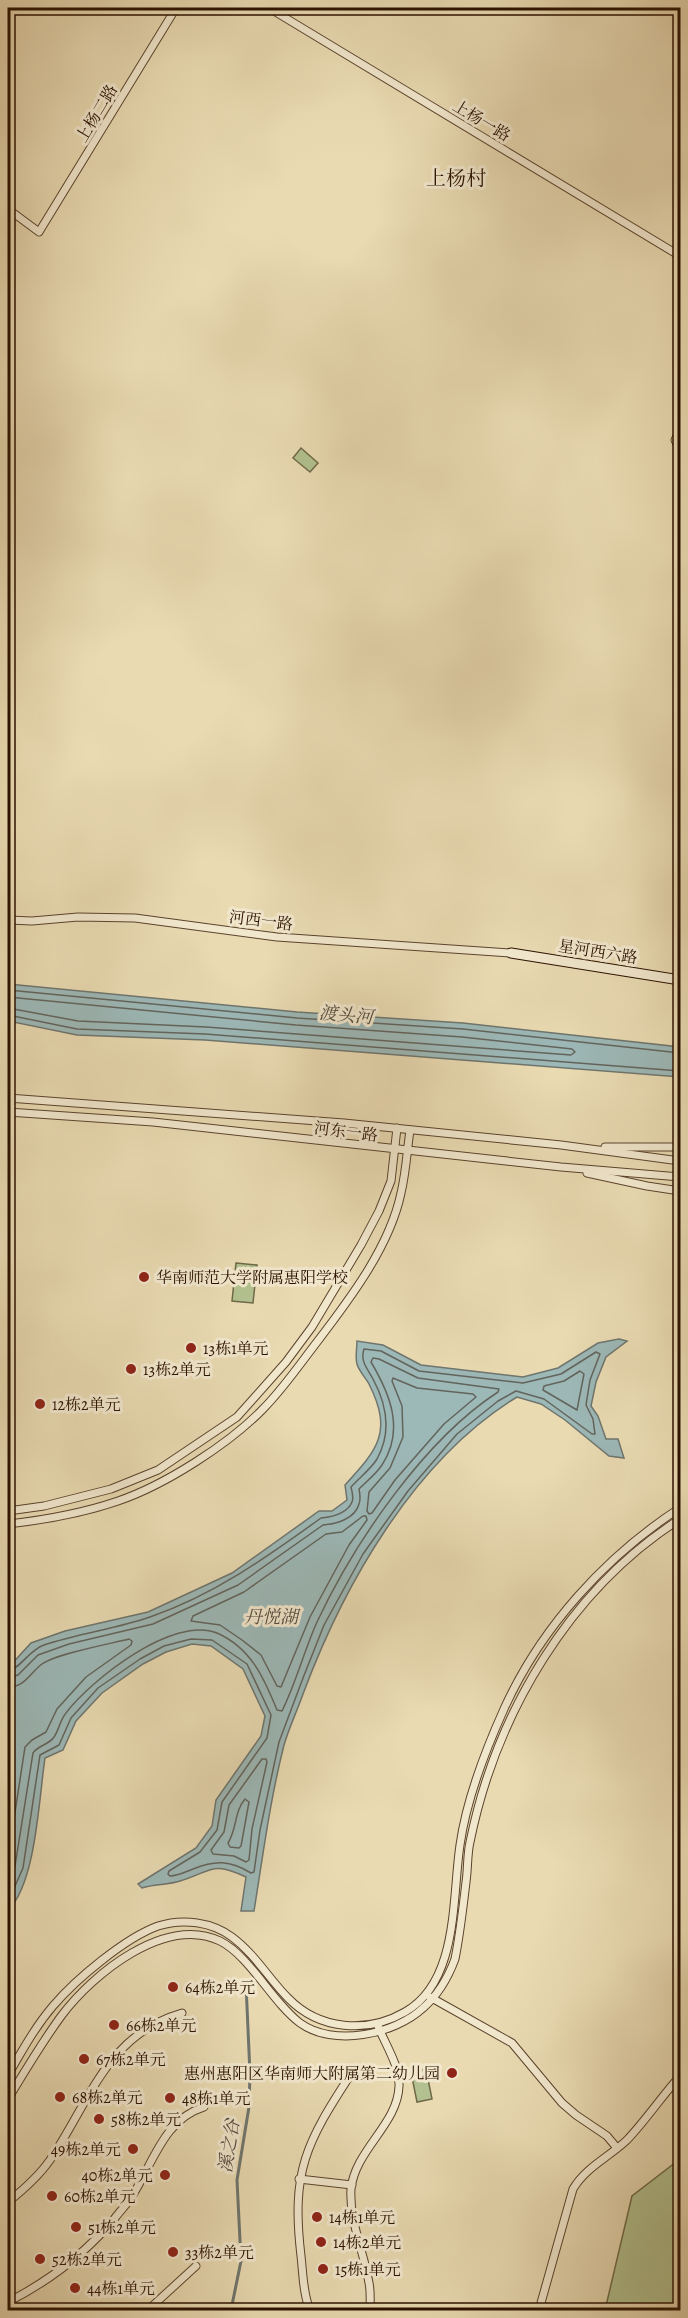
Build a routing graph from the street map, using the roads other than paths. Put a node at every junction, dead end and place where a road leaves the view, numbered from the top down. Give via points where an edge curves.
1 (176, 8) edge
2 (269, 8) edge
3 (8, 209) edge
4 (681, 256) edge
5 (681, 430) edge
6 (681, 449) edge
7 (8, 920) edge
8 (511, 953) joint
9 (681, 980) edge
10 (8, 1098) edge
11 (8, 1112) edge
12 (397, 1128) junction
13 (410, 1130) junction
14 (581, 1147) junction
15 (681, 1147) edge
16 (394, 1150) junction
17 (407, 1151) junction
18 (681, 1161) edge
19 (561, 1167) junction
20 (681, 1177) edge
21 (681, 1191) edge
22 (681, 1508) edge
23 (8, 1511) edge
24 (681, 1519) edge
25 (8, 1524) edge
26 (424, 1994) junction
27 (432, 1999) junction
28 (182, 2013) dead end
29 (379, 2027) junction
30 (351, 2074) dead end
31 (8, 2075) edge
32 (681, 2076) edge
33 (8, 2099) edge
34 (204, 2107) dead end
35 (616, 2148) junction
36 (299, 2180) junction
37 (352, 2185) junction
38 (8, 2202) edge
39 (196, 2266) dead end
40 (8, 2302) edge
41 (148, 2310) edge
42 (310, 2310) edge
43 (370, 2310) edge
44 (539, 2310) edge

1 - 3 street, 上杨二路 via 39,232
2 - 4 street, 上杨一路
5 - 6 street via 675,440
7 - 8 street, 河西一路 via 135,918 278,937
8 - 9 street, 星河西六路
10 - 12 street, 河东一路
11 - 16 street, 河东一路 via 153,1122
12 - 13 street, 河东一路
12 - 16 street
13 - 14 street, 河东一路
13 - 17 street
14 - 15 street
14 - 18 street, 河东一路
16 - 17 street, 河东一路
16 - 23 street via 391,1181 379,1211 338,1285 293,1353 237,1417 158,1470 111,1489
17 - 19 street, 河东一路
17 - 25 street via 401,1194 382,1244 333,1320 264,1408 204,1455 150,1487 118,1501 42,1520
19 - 20 street, 河东一路
19 - 21 street
22 - 26 street via 636,1539 602,1570 558,1621 504,1707 475,1786 460,1844 445,1959
24 - 27 street via 622,1563 565,1626 510,1717 486,1780 470,1844 455,1959
26 - 27 street
26 - 29 street via 417,2004
27 - 29 street via 409,2019
27 - 35 street via 512,2043 562,2103 607,2136
28 - 38 street via 161,2019 118,2052 102,2071 49,2162
29 - 31 street via 342,2025 315,2018 299,2009 232,1937 207,1925 171,1923 139,1936 71,1987 33,2032
29 - 33 street via 350,2035 317,2032 289,2013 240,1957 221,1942 203,1936 168,1937 149,1943 80,1994
29 - 37 street via 399,2086 396,2103 360,2161
30 - 36 street via 317,2127
32 - 35 street
34 - 40 street via 175,2123 133,2195 94,2241 72,2262
35 - 44 street via 586,2172 573,2189
36 - 37 street
36 - 42 street via 297,2220
37 - 43 street via 353,2216 370,2285
39 - 41 street

